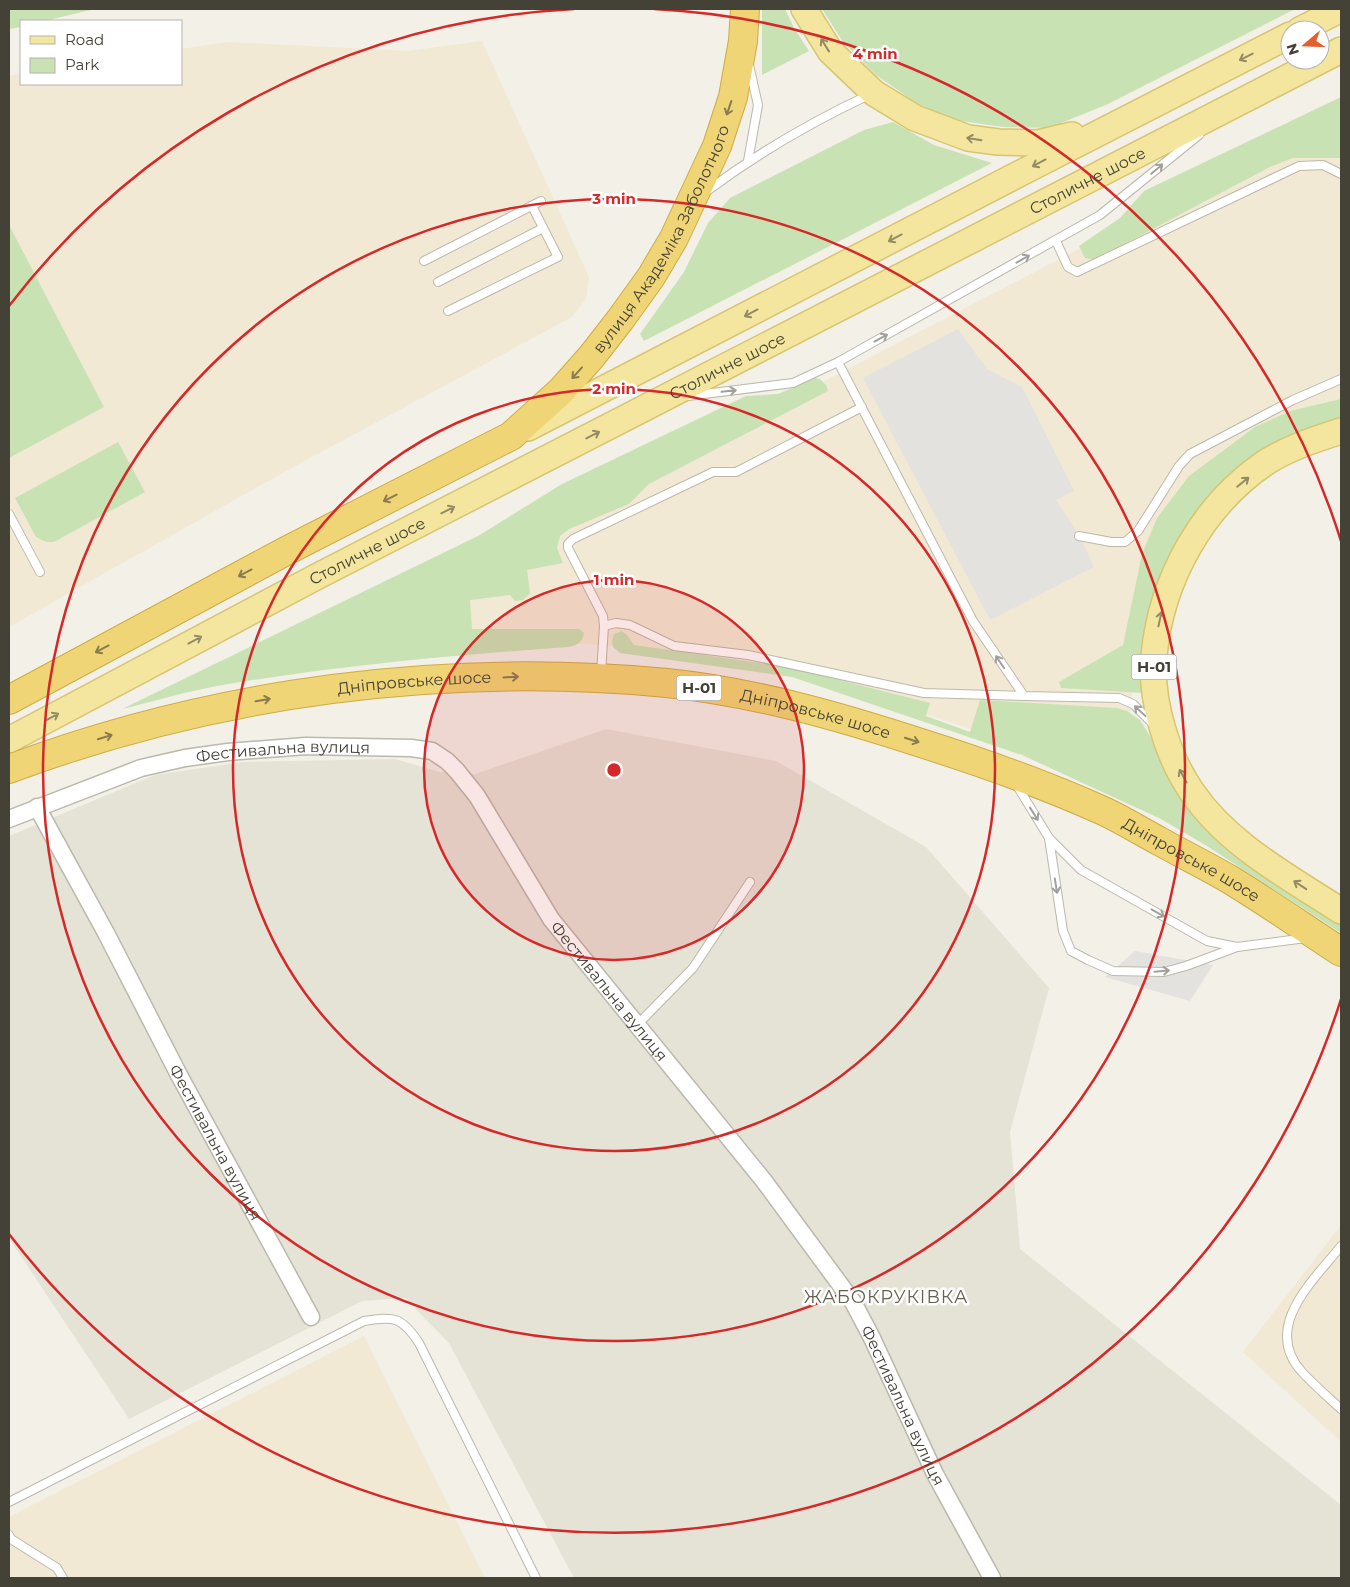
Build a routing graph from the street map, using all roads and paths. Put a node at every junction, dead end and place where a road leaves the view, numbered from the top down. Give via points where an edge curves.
1 (745, 9) edge
2 (804, 9) edge
3 (1341, 9) edge
4 (1320, 20) edge
5 (1280, 40) edge
6 (743, 41) junction
7 (1341, 50) edge
8 (874, 93) junction
9 (1233, 106) junction
10 (1108, 127) junction
11 (748, 161) junction
12 (1341, 174) edge
13 (541, 201) dead end
14 (691, 202) junction
15 (532, 206) junction
16 (543, 228) junction
17 (1056, 241) junction
18 (424, 261) dead end
19 (438, 282) dead end
20 (448, 311) dead end
21 (838, 362) junction
22 (1341, 378) edge
23 (664, 398) junction
24 (862, 407) junction
25 (1341, 431) edge
26 (511, 436) junction
27 (9, 514) edge
28 (1079, 536) dead end
29 (40, 572) dead end
30 (604, 626) junction
31 (600, 679) junction
32 (1024, 696) junction
33 (9, 700) edge
34 (9, 740) edge
35 (1170, 749) junction
36 (9, 769) edge
37 (1008, 772) junction
38 (37, 807) junction
39 (9, 820) edge
40 (1049, 838) junction
41 (750, 882) dead end
42 (1341, 912) edge
43 (1317, 936) junction
44 (1238, 947) junction
45 (1341, 952) edge
46 (637, 1025) junction
47 (1341, 1246) edge
48 (311, 1317) dead end
49 (1341, 1409) edge
50 (9, 1502) edge
51 (9, 1535) edge
52 (62, 1578) edge
53 (536, 1578) edge
54 (992, 1578) edge

1 - 6 highway, вулиця Академіка Заболотного
8 -> 2 main road via 830,51
3 - 4 main road
5 -> 10 main road
6 - 11 lane via 758,105
6 -> 14 highway, вулиця Академіка Заболотного via 733,97 717,146
7 - 9 main road, Столичне шосе
10 -> 8 main road via 1038,144 968,138 915,118
8 - 11 lane
17 -> 9 lane via 1116,204
9 - 23 main road, Столичне шосе
10 -> 26 main road
11 - 14 lane
12 - 17 lane via 1324,165 1299,166 1077,272 1068,267
13 - 15 lane
14 -> 26 highway, вулиця Академіка Заболотного via 651,277 615,327 561,391
15 - 16 lane
15 - 18 lane
16 - 19 lane
16 - 20 lane via 558,257
21 -> 17 lane
23 -> 21 lane via 792,383
21 - 24 lane
22 - 28 lane via 1190,454 1138,531 1125,542
34 -> 23 main road, Столичне шосе via 197,639
24 - 30 lane via 736,472 713,472 573,539 568,548 603,616
32 -> 24 lane via 973,622
35 -> 25 main road, Н-01 via 1154,687 1154,658 1163,606 1172,579 1199,528 1229,493 1268,462 1298,445
26 -> 33 highway via 286,551
27 - 29 lane
30 - 31 lane
30 - 32 lane via 616,623 630,625 674,646 748,655 924,693
36 -> 31 highway, Дніпровське шосе / Н-01 via 159,721 263,699 359,686 439,680 523,676
31 -> 37 highway, Дніпровське шосе / Н-01 via 669,684 778,702 830,714
35 -> 32 lane via 1145,715 1126,700
42 -> 35 main road, Н-01 via 1244,846 1222,826 1192,792
37 -> 40 lane
37 - 43 highway, Дніпровське шосе / Н-01 via 1102,810 1230,880
38 - 39 street, Фестивальна вулиця
38 - 46 street, Фестивальна вулиця via 140,768 202,756 306,746 432,751 457,771 477,796 551,919
38 - 48 street, Фестивальна вулиця
40 -> 44 lane via 1081,870 1207,941
40 -> 44 lane via 1063,931 1071,950 1088,960 1113,970 1164,972
41 - 46 lane via 693,968
43 - 44 lane
43 - 45 highway, Дніпровське шосе / Н-01
46 - 54 street, Фестивальна вулиця via 764,1181 853,1302 935,1474
47 - 49 lane via 1295,1304 1287,1325 1288,1348 1300,1371
50 - 53 lane via 364,1321 397,1319 410,1328 419,1343
51 - 52 lane via 57,1568

